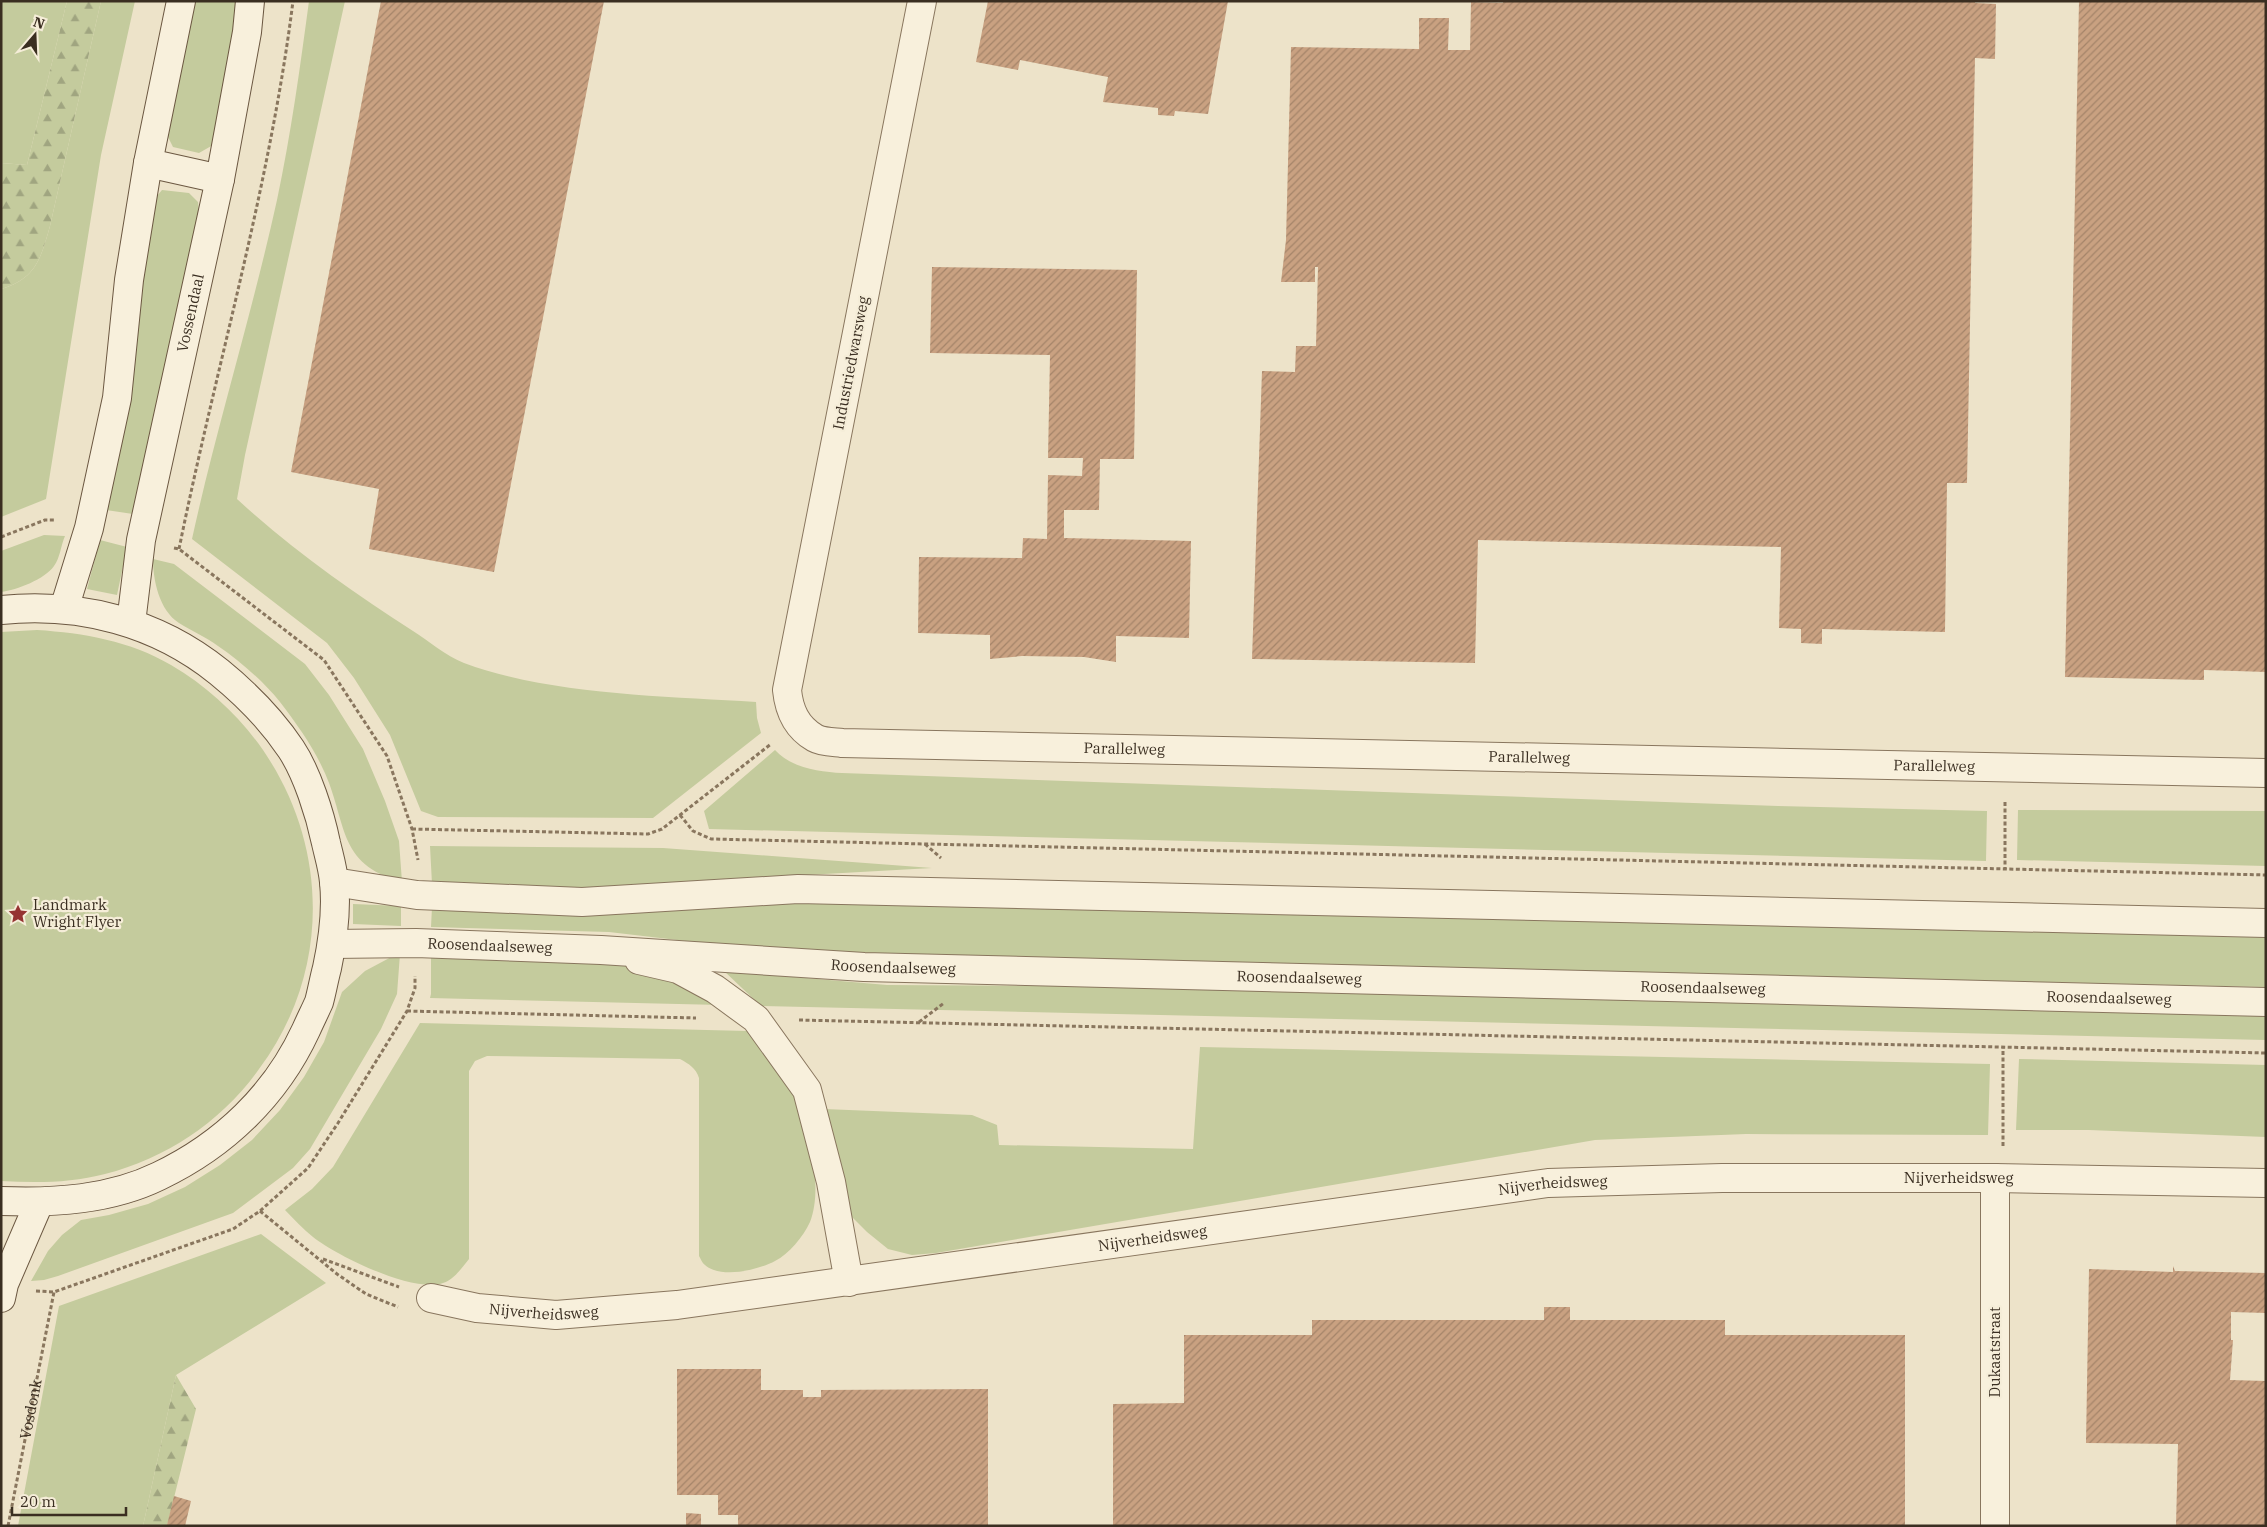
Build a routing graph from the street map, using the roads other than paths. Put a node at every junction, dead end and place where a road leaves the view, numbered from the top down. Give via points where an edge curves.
1 (181, 1) edge
2 (250, 1) edge
3 (922, 1) edge
4 (148, 163) junction
5 (220, 179) junction
6 (64, 609) junction
7 (1, 610) edge
8 (131, 623) junction
9 (798, 724) joint
10 (2266, 773) edge
11 (334, 882) junction
12 (2266, 923) edge
13 (332, 944) junction
14 (602, 950) junction
15 (2266, 1002) edge
16 (1995, 1178) junction
17 (2266, 1184) edge
18 (1, 1201) edge
19 (39, 1203) junction
20 (848, 1282) junction
21 (2, 1291) edge
22 (431, 1298) road end
23 (1996, 1526) edge

1 - 4 street
2 - 5 street, Vossendaal
3 - 9 street, Industriedwarsweg via 787,690 789,706
4 - 5 street
4 - 6 street via 129,280 117,398 89,528
5 - 8 street, Vossendaal via 141,540
6 - 7 street
6 - 8 street
8 - 11 street via 194,652 248,696 292,750 320,814
9 - 10 street, Parallelweg via 816,738 842,743
11 - 12 street via 417,895 582,902 798,889
11 - 13 street
13 - 14 street, Roosendaalseweg via 416,943
13 - 19 street via 318,1003 293,1058 256,1107 210,1147 158,1177 100,1196
14 - 15 street, Roosendaalseweg via 864,967
14 - 20 street via 678,969 715,989 756,1019 807,1090 831,1182
16 - 17 street, Nijverheidsweg
16 - 20 street, Nijverheidsweg via 1722,1178 1548,1183
16 - 23 street, Dukaatstraat
18 - 19 street
19 - 21 street
20 - 22 street, Nijverheidsweg via 677,1305 556,1315 477,1308

